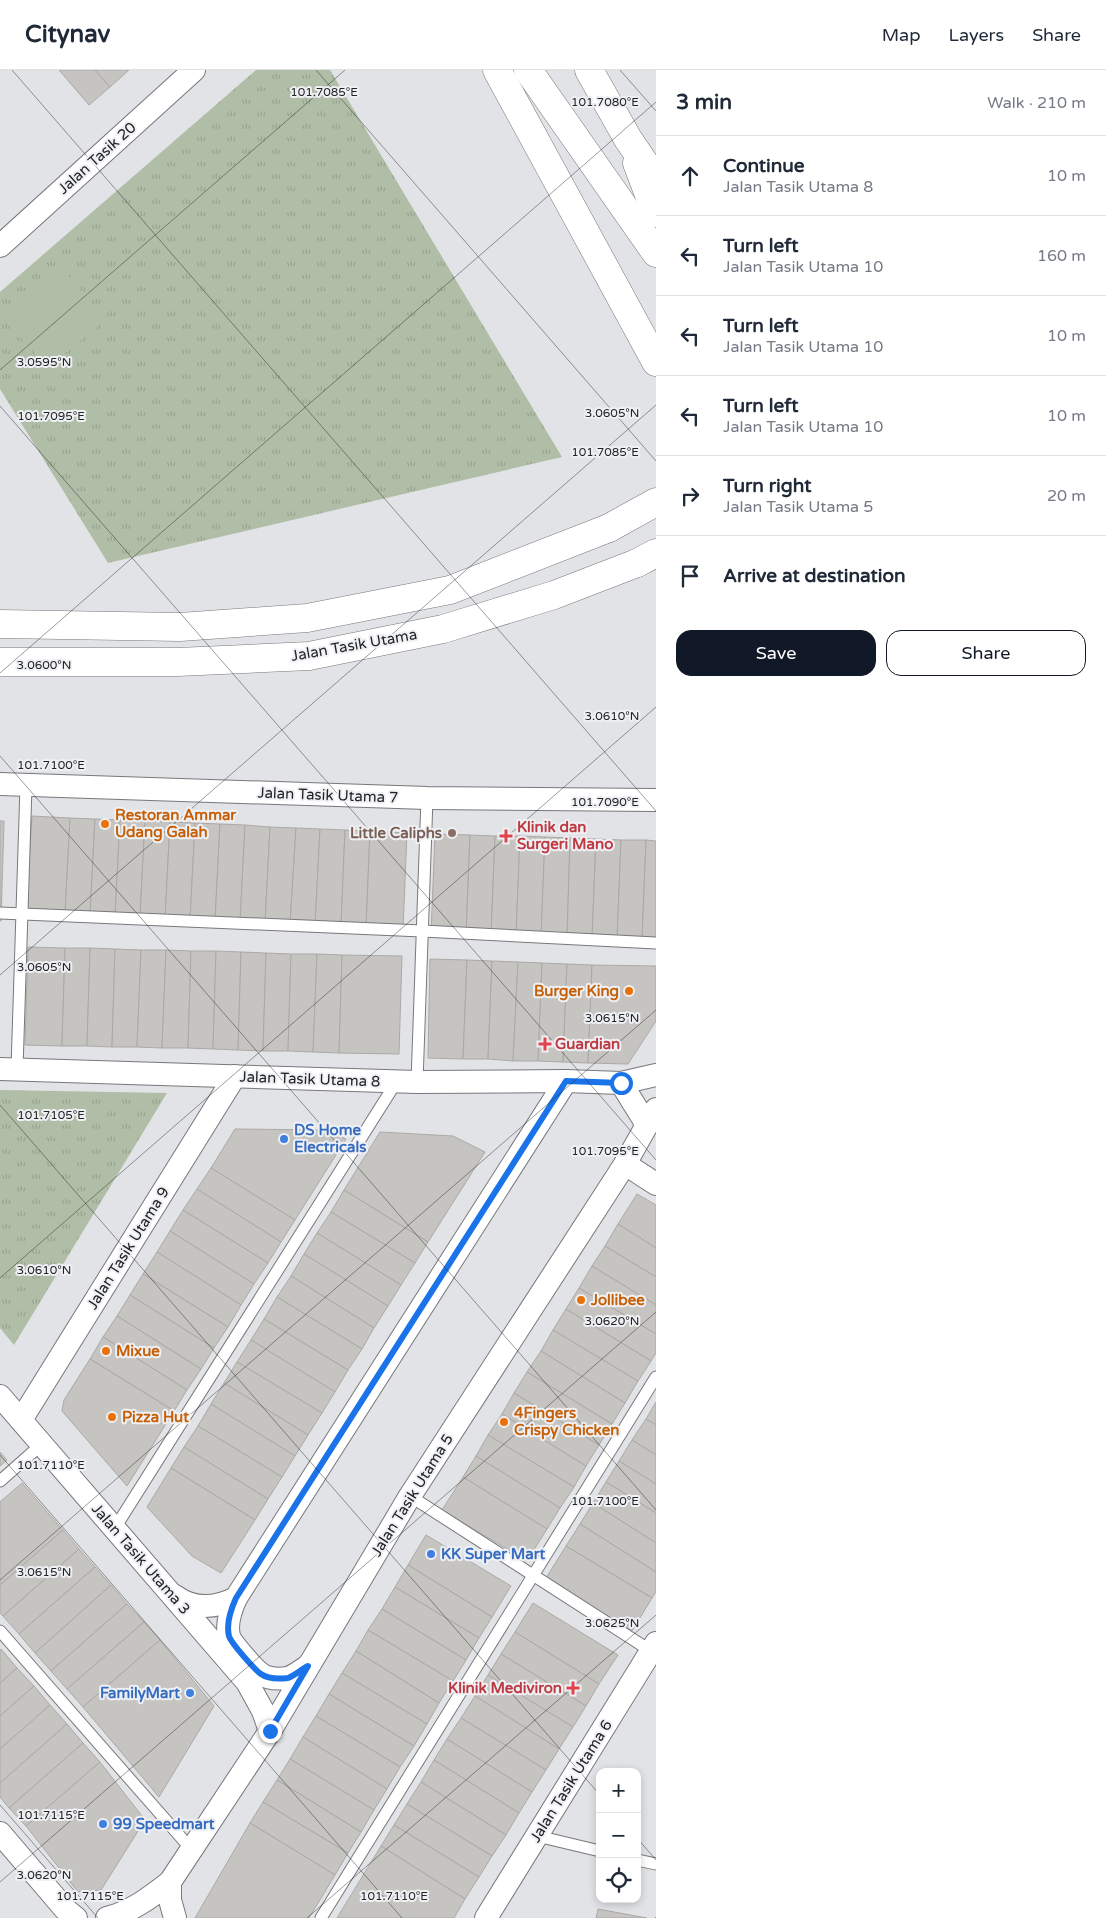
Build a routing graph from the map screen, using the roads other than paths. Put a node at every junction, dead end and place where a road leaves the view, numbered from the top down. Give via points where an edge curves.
1 (194, 70) edge
2 (497, 70) edge
3 (528, 70) edge
4 (588, 70) edge
5 (628, 139) junction
6 (656, 180) edge
7 (656, 213) edge
8 (0, 246) edge
9 (656, 253) edge
10 (656, 362) edge
11 (656, 502) edge
12 (646, 558) edge
13 (0, 624) edge
14 (0, 662) edge
15 (0, 784) edge
16 (26, 786) junction
17 (427, 798) junction
18 (656, 800) edge
19 (0, 913) edge
20 (22, 913) junction
21 (422, 931) junction
22 (656, 943) edge
23 (8, 1069) edge
24 (656, 1075) edge
25 (235, 1076) junction
26 (566, 1081) junction
27 (407, 1082) junction
28 (621, 1083) junction
29 (651, 1117) edge
30 (624, 1164) junction
31 (656, 1184) edge
32 (656, 1377) edge
33 (0, 1396) edge
34 (21, 1420) junction
35 (42, 1444) junction
36 (0, 1481) edge
37 (410, 1496) junction
38 (115, 1528) junction
39 (533, 1576) junction
40 (171, 1593) junction
41 (236, 1598) junction
42 (0, 1631) edge
43 (653, 1647) edge
44 (308, 1666) junction
45 (270, 1731) junction
46 (0, 1833) edge
47 (537, 1836) junction
48 (192, 1850) junction
49 (596, 1850) edge
50 (641, 1861) edge
51 (656, 1864) edge
52 (170, 1882) junction
53 (76, 1918) edge
54 (106, 1918) edge
55 (176, 1918) edge
56 (322, 1918) edge
57 (486, 1918) edge

1 - 8 street, Jalan Tasik 20
2 - 10 main road
3 - 9 main road
4 - 5 main road
5 - 6 main road
5 - 7 main road
11 - 13 main road via 609,528 450,590 307,618 180,626
12 - 14 main road, Jalan Tasik Utama via 554,595 443,629 309,656 178,662
15 - 16 street, Jalan Tasik Utama 7
16 - 17 street, Jalan Tasik Utama 7
16 - 20 lane
17 - 18 street, Jalan Tasik Utama 7
17 - 21 lane
19 - 20 lane
20 - 21 lane
20 - 23 lane
21 - 22 lane
21 - 27 lane
23 - 25 street, Jalan Tasik Utama 8
24 - 28 street, Jalan Tasik Utama 8
25 - 27 street, Jalan Tasik Utama 8
25 - 34 street, Jalan Tasik Utama 9
26 - 27 street, Jalan Tasik Utama 8
26 - 28 street, Jalan Tasik Utama 8
26 - 41 street
27 - 38 lane
28 - 29 street
29 - 30 street, Jalan Tasik Utama 5
30 - 31 street
30 - 37 street, Jalan Tasik Utama 5
32 - 39 lane
33 - 34 street, Jalan Tasik Utama 3
34 - 35 street, Jalan Tasik Utama 3
35 - 36 lane
35 - 38 street, Jalan Tasik Utama 3
37 - 39 lane
37 - 44 street, Jalan Tasik Utama 5
38 - 40 street, Jalan Tasik Utama 3
39 - 43 lane
39 - 56 lane
40 - 41 street via 180,1600 203,1606 214,1606
40 - 45 street, Jalan Tasik Utama 3 via 246,1682 263,1711
41 - 44 street via 229,1637 261,1675 289,1678
42 - 48 lane
43 - 47 street, Jalan Tasik Utama 6
44 - 45 street, Jalan Tasik Utama 5
45 - 48 street, Jalan Tasik Utama 5
46 - 53 street
47 - 49 lane
47 - 57 street, Jalan Tasik Utama 6
48 - 52 street, Jalan Tasik Utama 5
50 - 51 lane
52 - 54 street, Jalan Tasik Utama 5 via 133,1908
52 - 55 street via 170,1900

